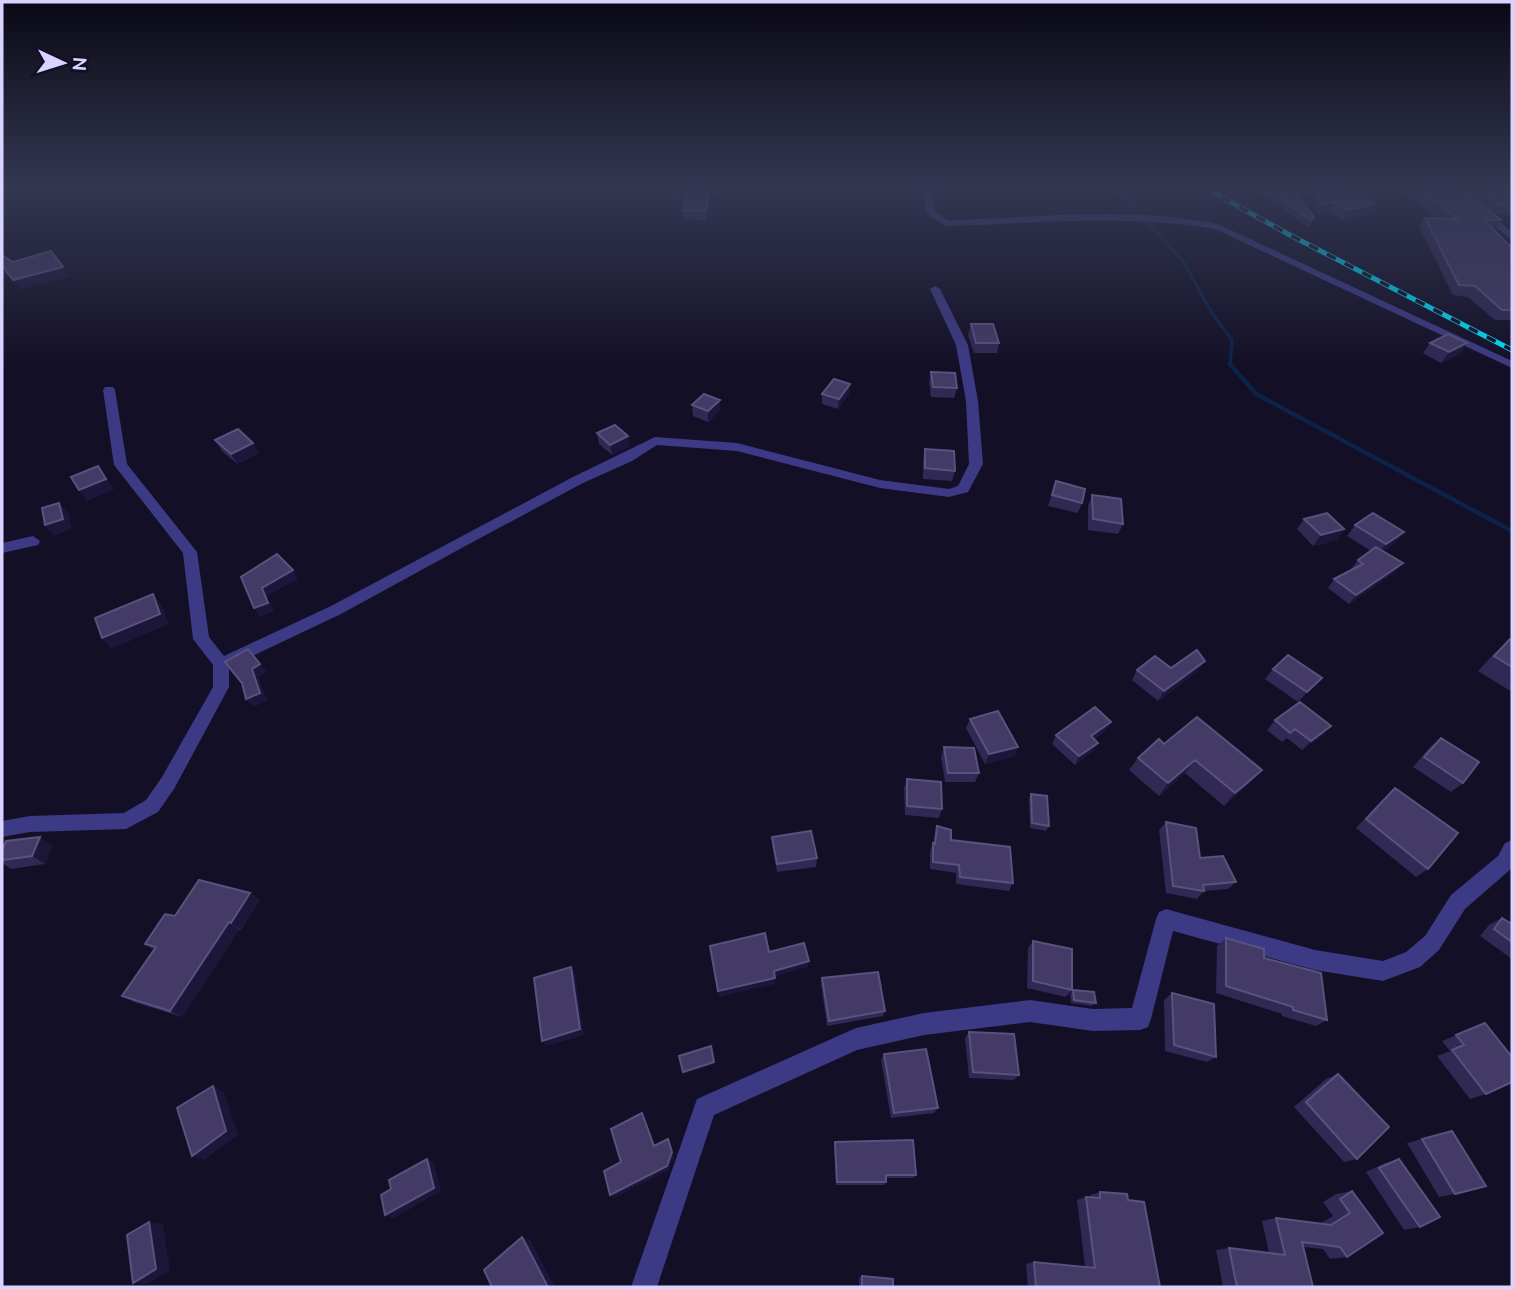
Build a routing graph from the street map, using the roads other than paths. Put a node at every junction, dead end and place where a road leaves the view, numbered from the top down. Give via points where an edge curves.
1 (1262, 247) edge
2 (935, 289) dead end
3 (1512, 365) edge
4 (109, 390) dead end
5 (33, 541) dead end
6 (2, 548) edge
7 (221, 664) junction
8 (2, 829) edge
9 (1510, 858) edge
10 (644, 1287) edge

1 - 3 street
2 - 7 street via 962,345 972,401 976,464 963,489 949,493 880,484 737,447 655,441 336,610
4 - 7 street via 121,465 190,552 201,639
5 - 6 street
7 - 8 street via 221,687 152,806 126,821
9 - 10 street via 1458,902 1432,943 1413,960 1383,971 1315,960 1166,919 1140,1019 1093,1020 1030,1011 924,1024 856,1039 705,1107

